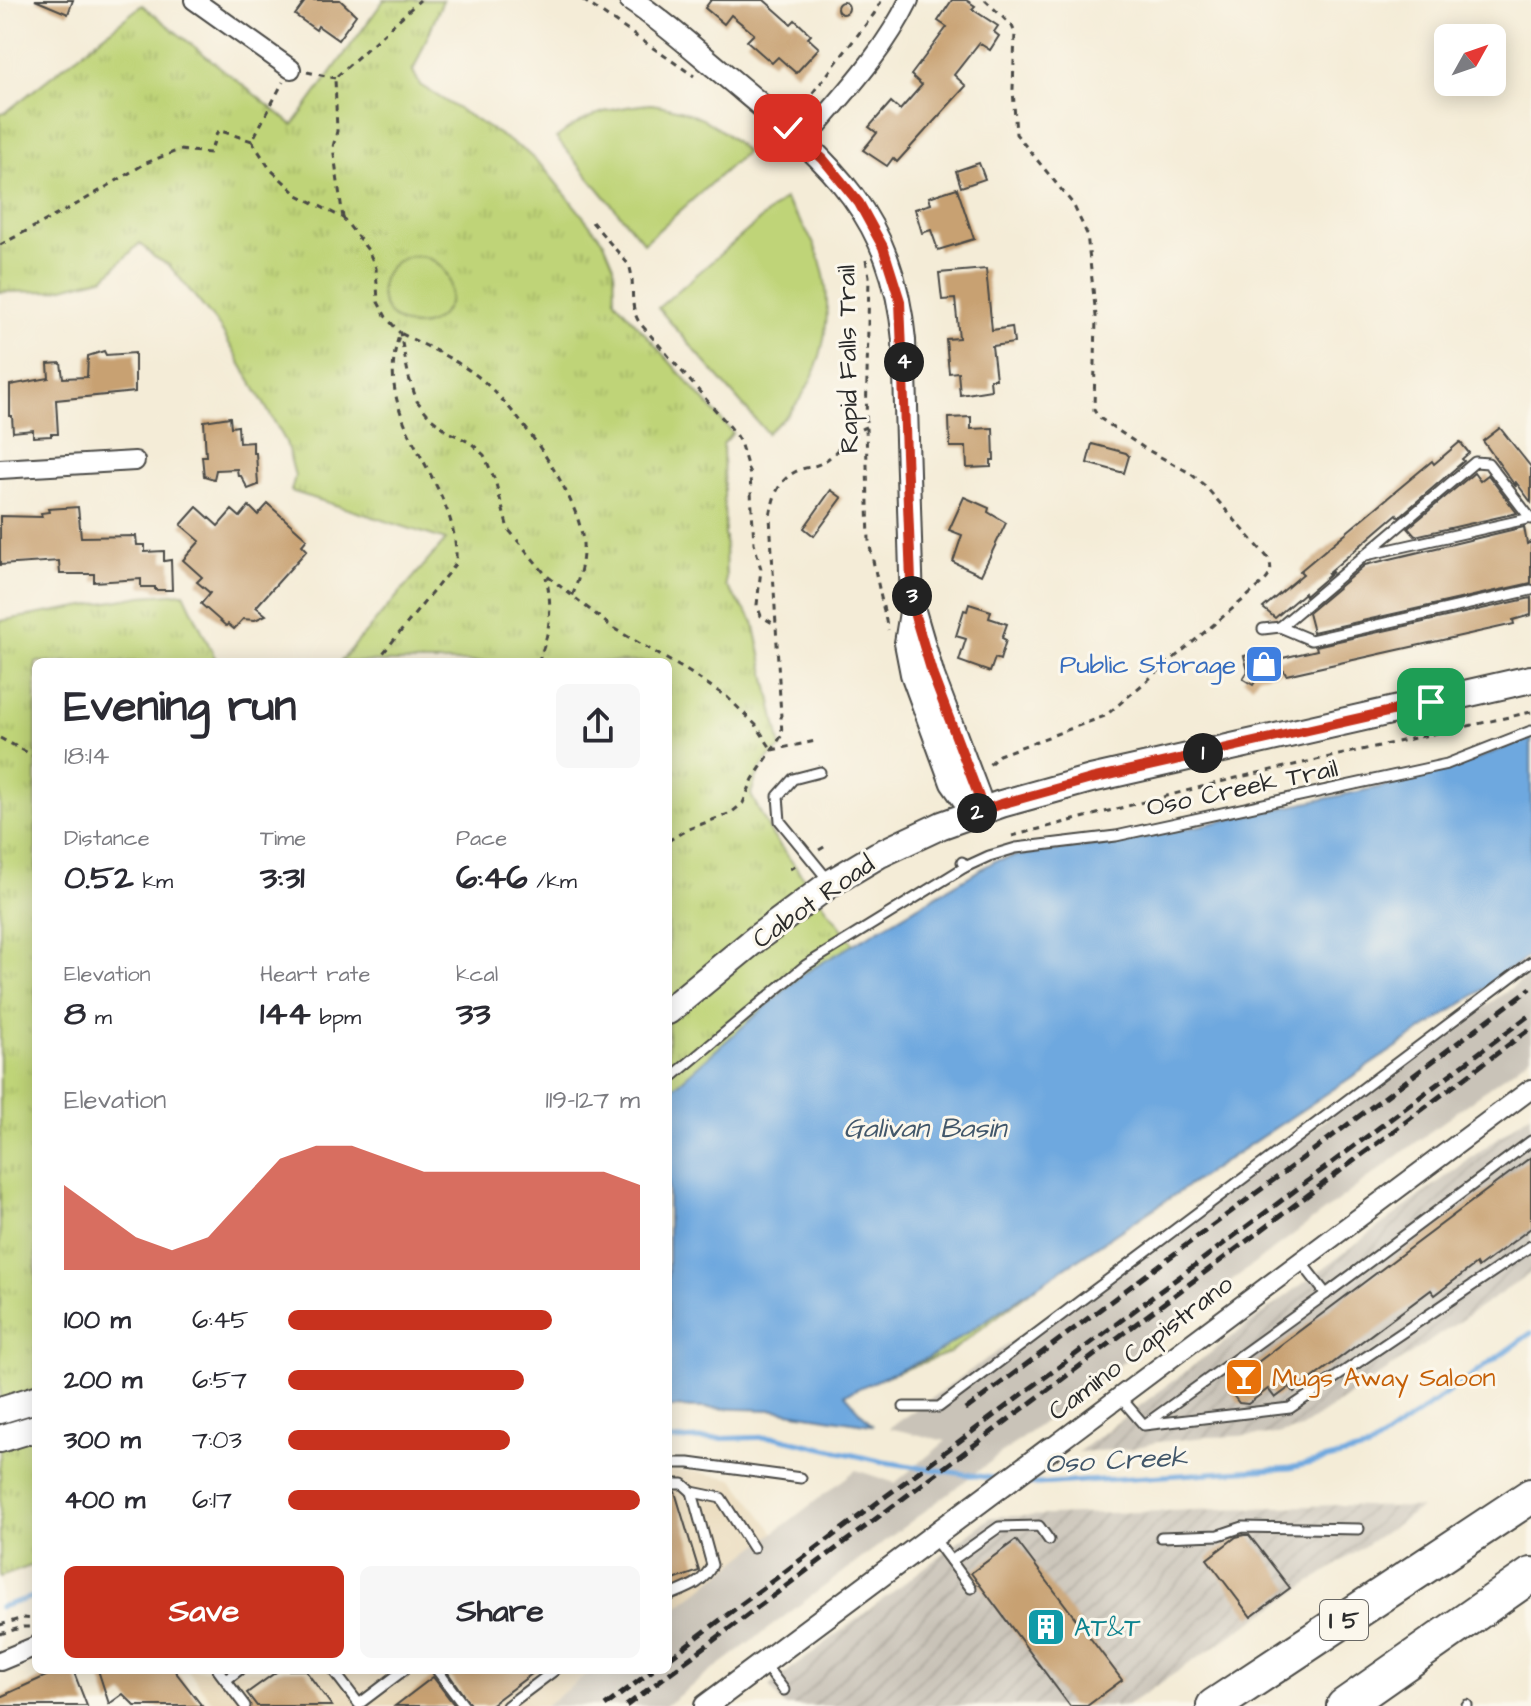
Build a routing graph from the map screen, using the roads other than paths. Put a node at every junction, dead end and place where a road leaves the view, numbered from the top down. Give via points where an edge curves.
1 (194, 0) edge
2 (631, 0) edge
3 (909, 0) edge
4 (291, 69) road end
5 (804, 141) junction
6 (135, 461) dead end
7 (0, 469) edge
8 (1531, 518) edge
9 (1364, 555) junction
10 (1531, 590) edge
11 (912, 606) junction
12 (1280, 627) junction
13 (1263, 629) dead end
14 (1531, 679) edge
15 (1531, 731) edge
16 (820, 772) dead end
17 (974, 814) junction
18 (831, 883) junction
19 (1531, 962) edge
20 (672, 1008) edge
21 (672, 1077) edge
22 (1529, 1095) edge
23 (1531, 1141) edge
24 (1531, 1246) edge
25 (1301, 1262) junction
26 (1326, 1294) junction
27 (1120, 1397) junction
28 (32, 1400) edge
29 (904, 1407) dead end
30 (0, 1410) edge
31 (1144, 1425) junction
32 (32, 1429) edge
33 (0, 1439) edge
34 (1050, 1449) joint
35 (672, 1463) edge
36 (801, 1478) dead end
37 (672, 1484) edge
38 (692, 1492) junction
39 (1531, 1496) edge
40 (1359, 1529) dead end
41 (933, 1537) junction
42 (1161, 1537) dead end
43 (1049, 1540) dead end
44 (753, 1548) dead end
45 (951, 1561) junction
46 (1531, 1575) edge
47 (971, 1588) dead end
48 (672, 1594) edge
49 (32, 1648) edge
50 (0, 1661) edge
51 (763, 1663) junction
52 (221, 1674) edge
53 (234, 1674) edge
54 (336, 1674) edge
55 (399, 1674) edge
56 (440, 1674) edge
57 (550, 1674) edge
58 (226, 1680) junction
59 (784, 1690) dead end
60 (245, 1706) edge
61 (464, 1706) edge
62 (507, 1706) edge
63 (706, 1706) edge
64 (1214, 1706) edge
65 (1344, 1706) edge

1 - 4 street
2 - 5 street
3 - 5 street via 872,61
5 - 11 street via 844,182 871,223 900,301
6 - 7 street
8 - 9 lane
8 - 9 lane via 1488,463 1475,462
9 - 12 lane
10 - 12 lane via 1311,640
11 - 17 street via 979,797
11 - 17 street via 906,643 912,674 952,783
12 - 13 lane
14 - 17 main road, Cabot Road via 1091,779
15 - 21 lane, Oso Creek Trail via 1447,764 1116,836 1016,848 964,864 806,965
16 - 18 lane via 793,779 778,796 777,806 780,821
17 - 18 main road, Cabot Road via 878,855
18 - 20 main road, Cabot Road
19 - 29 lane via 939,1407
22 - 25 street, Camino Capistrano
23 - 26 lane
24 - 31 lane via 1290,1408
25 - 26 lane
25 - 27 street, Camino Capistrano
26 - 31 lane
27 - 31 lane
27 - 34 street, Camino Capistrano
28 - 30 main road
32 - 33 main road
34 - 41 street, Camino Capistrano
35 - 36 lane
37 - 38 lane via 683,1484
38 - 44 lane via 721,1498
38 - 48 lane via 712,1565 698,1584
39 - 64 highway, I 5
40 - 42 lane via 1243,1527 1219,1535
41 - 45 lane
41 - 51 street, Camino Capistrano
43 - 45 lane via 1039,1526 999,1527
45 - 47 lane
46 - 65 highway
49 - 50 street
51 - 59 lane
51 - 63 street, Camino Capistrano
52 - 58 lane
53 - 58 lane
54 - 55 lane via 359,1704
56 - 61 lane
57 - 62 lane
58 - 60 lane

